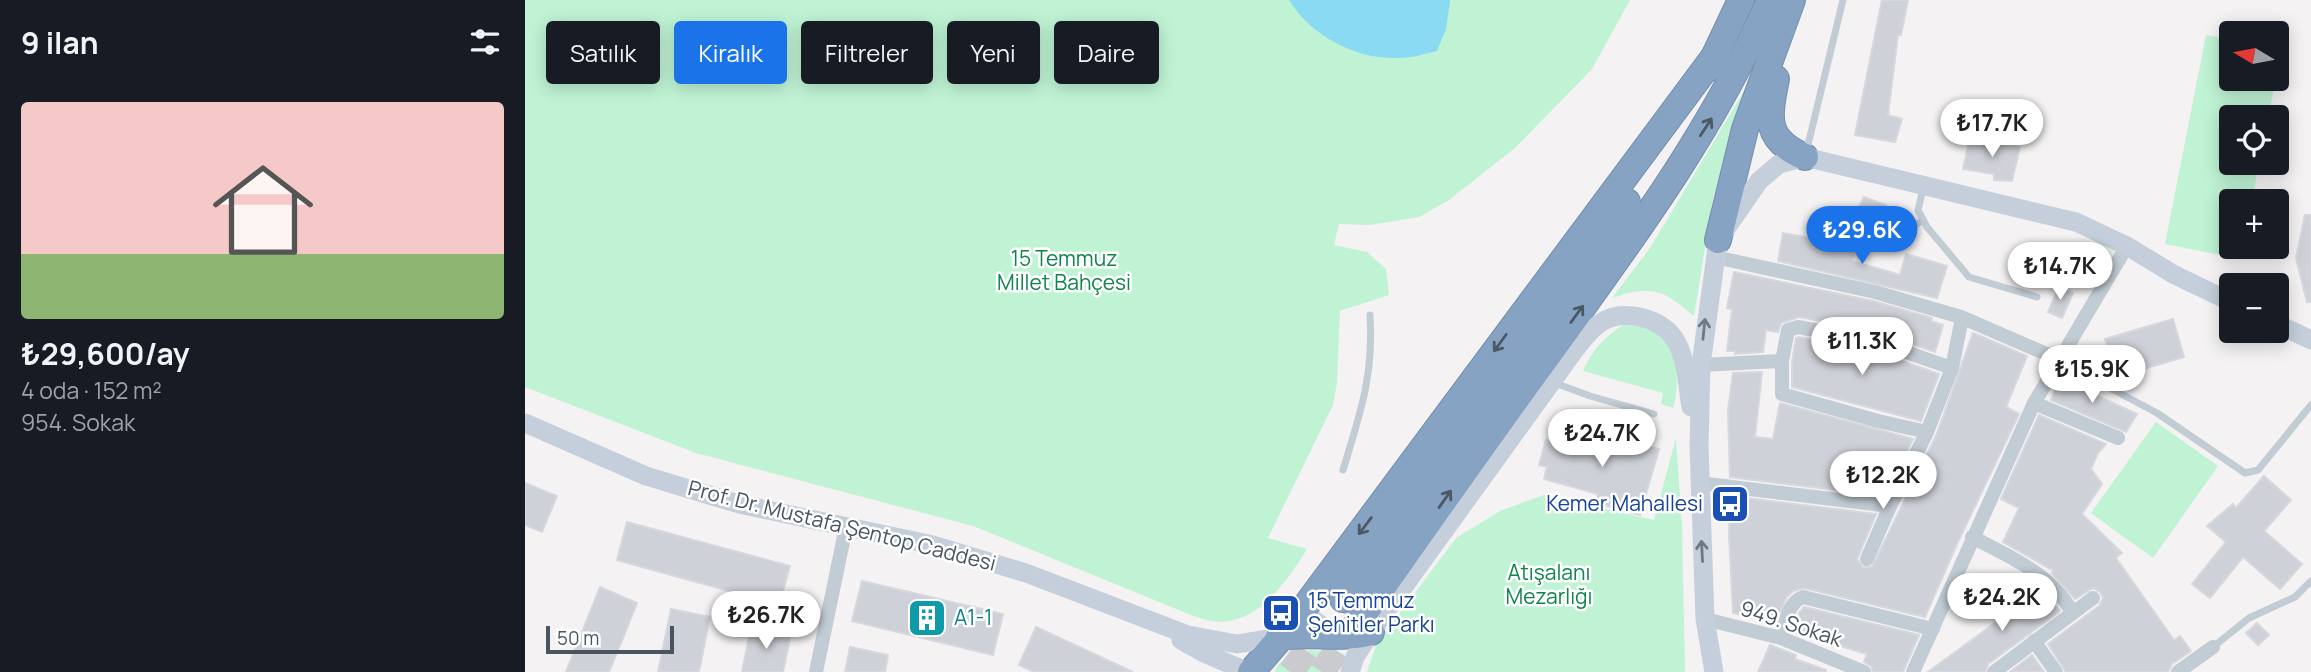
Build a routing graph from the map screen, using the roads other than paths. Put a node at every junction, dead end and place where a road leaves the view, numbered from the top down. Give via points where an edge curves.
1 (1741, 0) edge
2 (1770, 0) edge
3 (1792, 0) edge
4 (1843, 0) edge
5 (1778, 36) junction
6 (1717, 53) junction
7 (1805, 157) junction
8 (1924, 185) junction
9 (1923, 220) junction
10 (1844, 232) dead end
11 (2127, 246) junction
12 (1716, 248) junction
13 (2219, 296) edge
14 (2038, 297) dead end
15 (1370, 315) dead end
16 (1962, 317) junction
17 (2289, 330) edge
18 (2311, 340) edge
19 (2060, 357) junction
20 (1782, 360) junction
21 (1701, 365) junction
22 (1952, 368) junction
23 (1552, 382) junction
24 (2034, 403) junction
25 (2311, 405) edge
26 (1654, 414) dead end
27 (525, 423) edge
28 (1927, 432) junction
29 (2118, 438) dead end
30 (1699, 446) junction
31 (1343, 470) dead end
32 (1699, 483) junction
33 (1890, 506) junction
34 (846, 527) junction
35 (1972, 537) junction
36 (1867, 559) dead end
37 (2311, 580) edge
38 (2093, 598) dead end
39 (2072, 612) junction
40 (1359, 615) junction
41 (1705, 619) junction
42 (1160, 626) junction
43 (1933, 629) junction
44 (1279, 638) junction
45 (1781, 638) junction
46 (2034, 640) junction
47 (2214, 647) joint
48 (1204, 653) junction
49 (816, 672) edge
50 (1217, 672) edge
51 (1249, 672) edge
52 (1350, 672) edge
53 (1702, 672) edge
54 (1714, 672) edge
55 (1864, 672) edge
56 (1913, 672) edge
57 (1994, 672) edge
58 (2056, 672) edge
59 (2178, 672) edge

1 - 6 highway
40 -> 2 highway via 1644,223 1713,116
3 - 5 highway
4 - 7 lane
5 - 7 highway via 1772,127 1779,142
5 - 12 highway via 1745,130
6 - 40 highway via 1672,133
6 -> 44 highway
7 - 8 main road
7 - 12 main road via 1779,164 1759,181
8 - 9 lane via 1918,210
8 - 11 main road via 2077,222
9 - 10 lane via 1885,241
9 - 14 lane via 1969,277
11 - 13 main road
11 - 19 street
12 - 16 street
21 -> 12 main road
15 - 31 lane via 1367,391
16 - 19 street
16 - 22 street
17 - 18 main road
19 - 24 street
19 - 25 lane via 2157,413 2245,473 2258,470
20 - 21 street
20 - 22 street via 1788,330 1798,327 1871,340
20 - 28 street via 1782,394
21 - 30 main road
22 - 28 street
23 - 26 lane
23 - 30 main road via 1601,322 1642,317 1674,338 1684,362
23 - 40 main road
24 - 29 street
24 - 35 street
27 - 34 main road, Prof. Dr. Mustafa Şentop Caddesi via 646,476 739,504
28 - 33 street
30 - 32 main road
32 - 33 street
41 -> 32 main road
33 - 36 street
34 - 42 main road, Prof. Dr. Mustafa Şentop Caddesi via 933,545 1026,573
34 - 49 street
35 - 39 street via 2051,584
35 - 43 street
37 - 47 lane via 2295,597 2249,618
38 - 39 street
39 - 46 street
40 - 44 highway via 1359,636
40 - 52 main road
41 - 45 street, 949. Sokak
41 - 53 main road
41 - 54 main road
42 - 44 main road via 1214,642
42 - 48 main road
43 - 45 street via 1803,597 1791,606
43 - 56 street
44 - 51 highway
45 - 55 street, 949. Sokak
46 - 57 street
46 - 58 street
47 - 59 street
48 - 50 main road
48 - 51 main road

